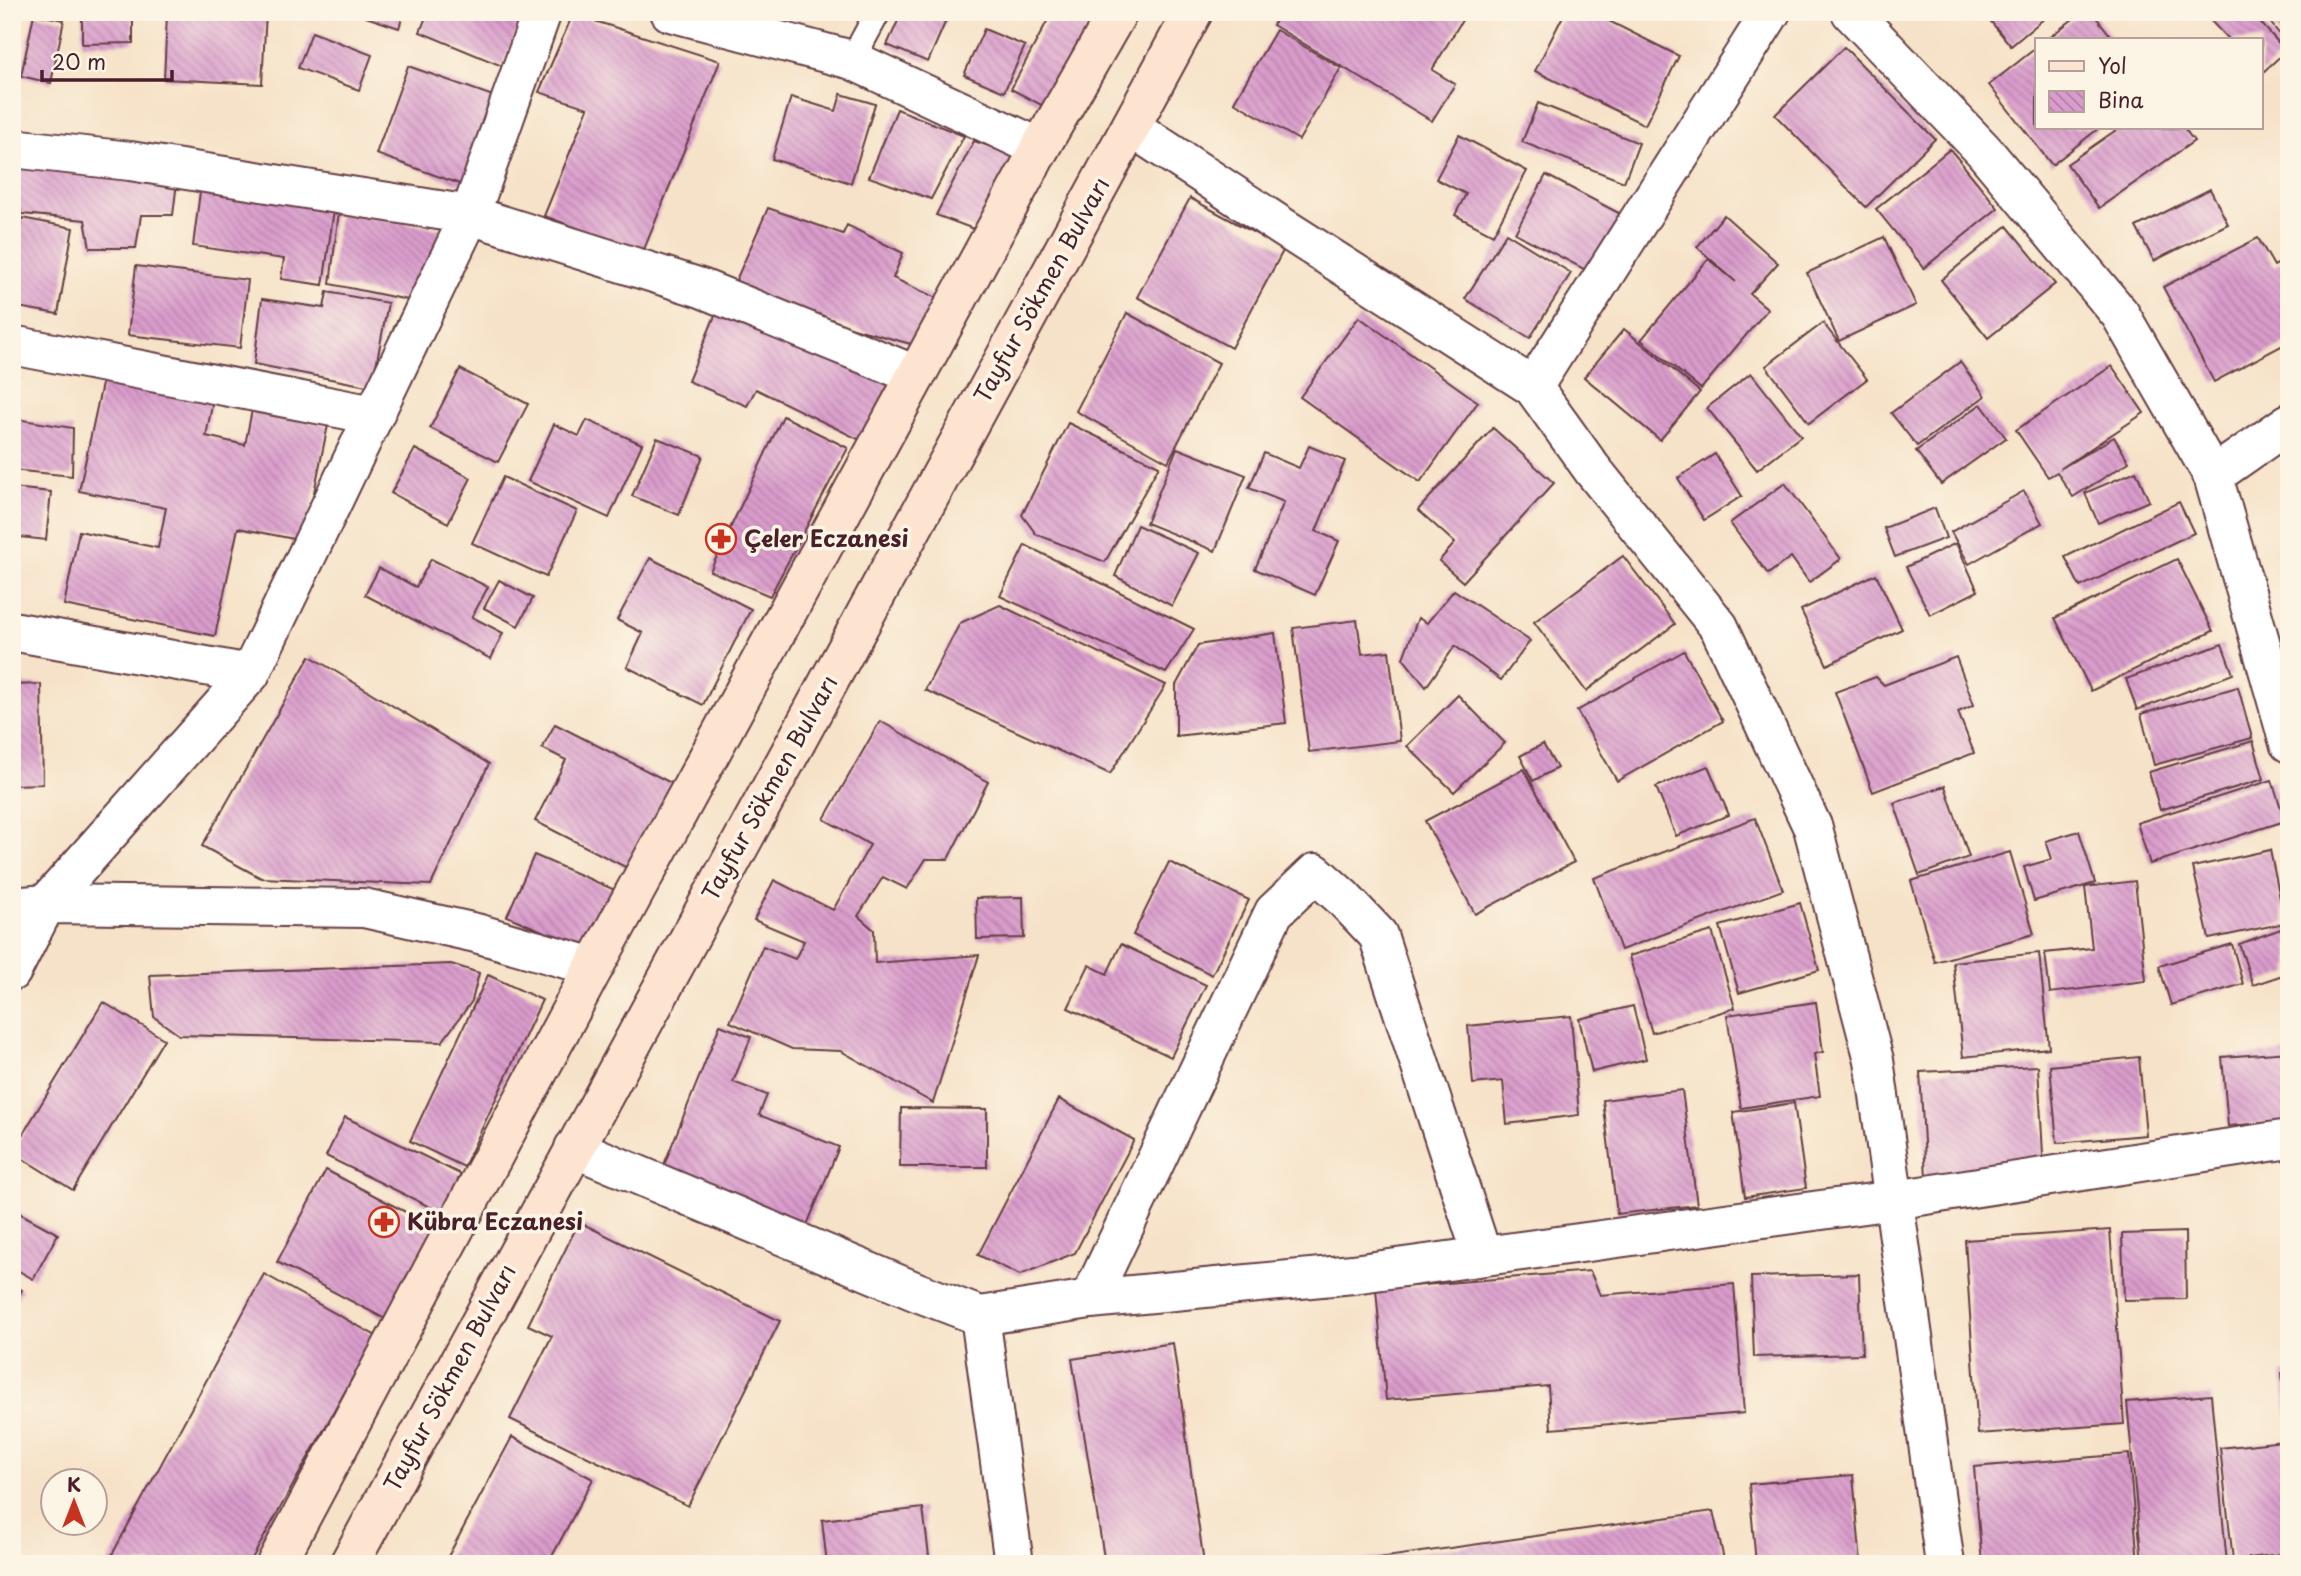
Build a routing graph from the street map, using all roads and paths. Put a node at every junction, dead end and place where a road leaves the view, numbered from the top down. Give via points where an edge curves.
1 (542, 12) edge
2 (670, 12) edge
3 (878, 12) edge
4 (1118, 12) edge
5 (1193, 12) edge
6 (1771, 12) edge
7 (1851, 12) edge
8 (852, 60) junction
9 (1131, 127) junction
10 (12, 148) edge
11 (1040, 148) junction
12 (470, 215) junction
13 (12, 345) edge
14 (916, 375) junction
15 (1533, 387) junction
16 (374, 415) junction
17 (2289, 423) edge
18 (2213, 476) junction
19 (12, 631) edge
20 (250, 674) junction
21 (2289, 743) edge
22 (29, 906) edge
23 (594, 967) junction
24 (12, 971) edge
25 (2289, 1139) edge
26 (574, 1148) junction
27 (1894, 1200) junction
28 (1482, 1255) junction
29 (1090, 1299) junction
30 (980, 1316) junction
31 (276, 1564) edge
32 (349, 1564) edge
33 (1014, 1564) edge
34 (1945, 1564) edge

1 - 12 street
2 - 8 street
3 - 8 lane
4 - 11 main road
5 - 9 main road, Tayfur Sökmen Bulvarı
6 - 15 street
7 - 18 street via 1984,151 2120,314
8 - 11 street
9 - 15 street
9 - 26 main road, Tayfur Sökmen Bulvarı
10 - 12 street via 130,161
11 - 14 main road
12 - 14 street via 701,288
12 - 16 street
13 - 16 street
14 - 23 main road
15 - 27 street via 1591,469 1719,627 1813,828 1874,1060
16 - 20 street
17 - 18 street
18 - 21 street
19 - 20 street
20 - 22 street
22 - 23 street via 364,908
22 - 24 street
23 - 31 main road
25 - 27 street
26 - 30 street
26 - 32 main road, Tayfur Sökmen Bulvarı
27 - 28 street
27 - 34 street
28 - 29 street via 1353,1274
28 - 29 street via 1378,935 1315,873 1274,912
29 - 30 street
30 - 33 street

